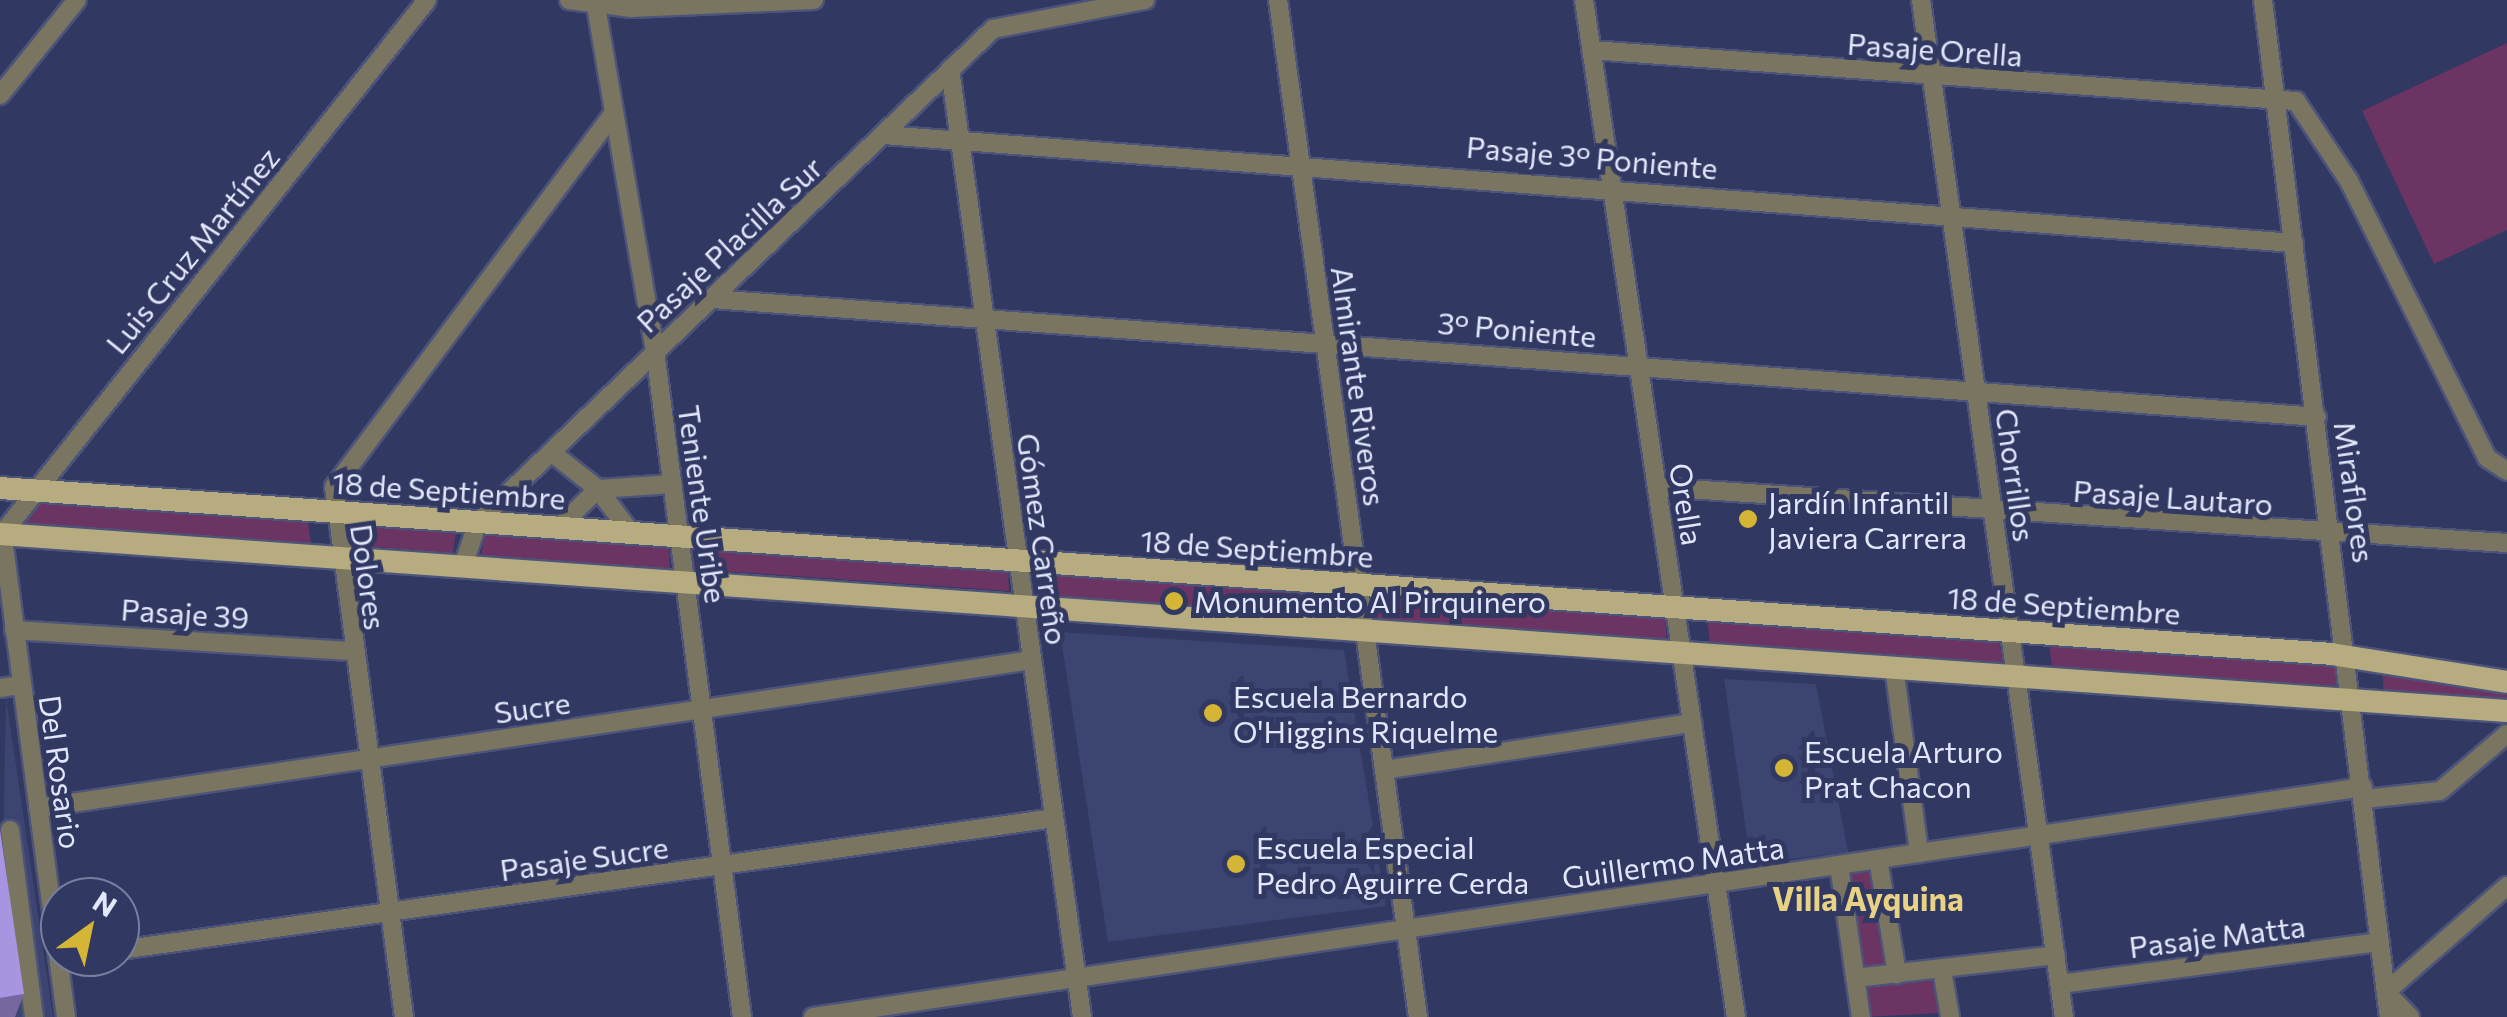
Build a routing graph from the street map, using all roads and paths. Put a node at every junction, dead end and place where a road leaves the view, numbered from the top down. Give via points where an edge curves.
1 (78, 0) edge
2 (427, 0) edge
3 (569, 0) edge
4 (814, 0) edge
5 (1145, 0) edge
6 (1278, 0) edge
7 (1584, 0) edge
8 (1921, 0) edge
9 (2263, 0) edge
10 (595, 2) edge
11 (1069, 5) edge
12 (1592, 50) junction
13 (950, 69) junction
14 (1932, 77) junction
15 (0, 95) edge
16 (2276, 100) junction
17 (612, 114) junction
18 (884, 135) junction
19 (961, 145) junction
20 (1300, 160) junction
21 (1612, 187) junction
22 (1951, 213) junction
23 (2294, 243) junction
24 (712, 300) junction
25 (985, 320) junction
26 (1325, 341) junction
27 (654, 352) junction
28 (1636, 367) junction
29 (1976, 392) junction
30 (2317, 417) junction
31 (551, 452) junction
32 (2507, 471) edge
33 (673, 484) junction
34 (1657, 487) junction
35 (0, 488) edge
36 (598, 489) junction
37 (35, 490) junction
38 (332, 511) junction
39 (1994, 511) junction
40 (478, 522) junction
41 (558, 528) junction
42 (630, 533) junction
43 (1, 534) edge
44 (681, 536) junction
45 (2335, 536) junction
46 (2507, 543) edge
47 (340, 557) junction
48 (1018, 561) junction
49 (463, 566) junction
50 (686, 581) junction
51 (1358, 584) junction
52 (1025, 606) junction
53 (1675, 608) junction
54 (1364, 628) junction
55 (14, 630) junction
56 (2010, 632) junction
57 (352, 651) junction
58 (1682, 653) junction
59 (2348, 656) junction
60 (1032, 660) junction
61 (1894, 667) junction
62 (2016, 676) junction
63 (2507, 682) edge
64 (22, 685) junction
65 (0, 688) edge
66 (2353, 698) junction
67 (2507, 711) edge
68 (703, 713) junction
69 (1692, 723) junction
70 (2507, 734) edge
71 (367, 756) junction
72 (1384, 770) junction
73 (2364, 793) junction
74 (38, 808) junction
75 (1054, 818) junction
76 (10, 830) dead end
77 (2039, 835) junction
78 (1919, 853) junction
79 (1878, 859) junction
80 (1838, 865) junction
81 (723, 867) junction
82 (50, 877) edge
83 (1716, 883) junction
84 (2507, 886) edge
85 (390, 911) junction
86 (1406, 929) junction
87 (2380, 942) junction
88 (140, 947) edge
89 (2056, 954) junction
90 (1942, 970) junction
91 (1896, 974) junction
92 (65, 977) edge
93 (1077, 978) junction
94 (1855, 978) junction
95 (2060, 984) junction
96 (2386, 992) junction
97 (34, 1017) edge
98 (66, 1017) edge
99 (404, 1017) edge
100 (742, 1017) edge
101 (813, 1017) edge
102 (1082, 1017) edge
103 (1418, 1017) edge
104 (1736, 1017) edge
105 (1860, 1017) edge
106 (1950, 1017) edge
107 (2064, 1017) edge
108 (2389, 1017) edge
109 (2410, 1017) edge

1 - 15 street
2 - 37 street, Luis Cruz Martínez
3 - 10 street
4 - 10 street
5 - 11 street, Pasaje Placilla Sur
6 - 20 street, Almirante Riveros
7 - 12 street, Orella
8 - 14 street, Chorrillos
9 - 16 street, Miraflores
10 - 17 street, Teniente Uribe
11 - 13 street, Pasaje Placilla Sur via 1004,23
12 - 14 street, Pasaje Orella
12 - 21 street, Orella
13 - 18 street, Pasaje Placilla Sur
13 - 19 street, Gómez Carreño
14 - 16 street, Pasaje Orella
14 - 22 street, Chorrillos
16 - 23 street, Miraflores
16 - 32 street via 2296,101 2349,181 2486,458
17 - 27 street, Teniente Uribe
17 - 38 street, Dolores via 334,487
18 - 19 street, Pasaje 3° Poniente
18 - 24 street, Pasaje Placilla Sur
19 - 20 street, Pasaje 3° Poniente
19 - 25 street, Gómez Carreño
20 - 21 street, Pasaje 3° Poniente
20 - 26 street, Almirante Riveros
21 - 22 street, Pasaje 3° Poniente
21 - 28 street, Orella
22 - 23 street, Pasaje 3° Poniente
22 - 29 street, Chorrillos
23 - 30 street, Miraflores
24 - 25 street, 3° Poniente
24 - 27 street, Pasaje Placilla Sur
25 - 26 street, 3° Poniente
25 - 48 street, Gómez Carreño
26 - 28 street, 3° Poniente
26 - 51 street, Almirante Riveros
27 - 31 street, Pasaje Placilla Sur
27 - 33 street, Teniente Uribe
28 - 29 street, 3° Poniente
28 - 34 street, Orella
29 - 30 street, 3° Poniente
29 - 39 street, Chorrillos
30 - 45 street, Miraflores
31 - 36 street
31 - 40 street, Pasaje Placilla Sur
33 - 36 street
33 - 44 street, Teniente Uribe
34 - 39 street, Pasaje Lautaro
34 - 53 street, Orella
35 - 37 main road, 18 de Septiembre
36 - 41 street
36 - 42 street
37 - 38 main road, 18 de Septiembre
37 - 43 street, Luis Cruz Martínez
38 - 40 main road, 18 de Septiembre
38 - 47 street, Dolores
39 - 45 street, Pasaje Lautaro
39 - 56 street, Chorrillos
40 - 41 main road, 18 de Septiembre
40 - 49 street, Pasaje Placilla Sur
41 - 42 main road, 18 de Septiembre
42 - 44 main road, 18 de Septiembre
43 - 47 main road
43 - 55 street, Del Rosario
44 - 48 main road, 18 de Septiembre
44 - 50 street, Teniente Uribe
45 - 46 street, Pasaje Lautaro
45 - 59 street, Miraflores
47 - 49 main road
47 - 57 street, Dolores
48 - 51 main road, 18 de Septiembre
48 - 52 street, Gómez Carreño
49 - 50 main road
50 - 52 main road
50 - 68 street, Teniente Uribe
51 - 53 main road, 18 de Septiembre
51 - 54 street, Almirante Riveros
52 - 54 main road
52 - 60 street, Gómez Carreño
53 - 56 main road, 18 de Septiembre
53 - 58 street, Orella
54 - 58 main road
54 - 72 street, Almirante Riveros
55 - 57 street, Pasaje 39
55 - 64 street, Del Rosario
56 - 59 main road, 18 de Septiembre
56 - 62 street, Chorrillos
57 - 71 street, Dolores
58 - 61 main road
58 - 69 street, Orella
59 - 63 main road, 18 de Septiembre
59 - 66 street, Miraflores
60 - 68 street, Sucre
60 - 75 street, Gómez Carreño
61 - 62 main road
61 - 78 street
62 - 66 main road
62 - 77 street, Chorrillos
64 - 65 street
64 - 74 street, Del Rosario
66 - 67 main road
66 - 73 street, Miraflores
68 - 71 street, Sucre
68 - 81 street, Teniente Uribe
69 - 72 street
69 - 83 street, Orella
70 - 73 street, Guillermo Matta via 2440,790
71 - 74 street, Sucre
71 - 85 street, Dolores
72 - 86 street, Almirante Riveros
73 - 77 street, Guillermo Matta
73 - 87 street, Miraflores
74 - 82 street, Del Rosario
75 - 81 street, Pasaje Sucre
75 - 93 street, Gómez Carreño
76 - 97 street
77 - 78 street, Guillermo Matta
77 - 89 street, Chorrillos
78 - 79 street, Guillermo Matta
79 - 80 street, Guillermo Matta
79 - 91 street
80 - 83 street, Guillermo Matta
80 - 94 street
81 - 85 street, Pasaje Sucre
81 - 100 street, Teniente Uribe
83 - 86 street, Guillermo Matta
83 - 104 street, Orella
84 - 96 street
85 - 88 street, Pasaje Sucre
85 - 99 street, Dolores
86 - 93 street, Guillermo Matta
86 - 103 street, Almirante Riveros
87 - 95 street, Pasaje Matta
87 - 96 street, Miraflores
89 - 90 street
89 - 95 street, Chorrillos
90 - 91 street
90 - 106 street
91 - 94 street
92 - 98 street, Del Rosario
93 - 101 street, Guillermo Matta
93 - 102 street, Gómez Carreño
94 - 105 street
95 - 107 street, Chorrillos
96 - 108 street, Miraflores
96 - 109 street

